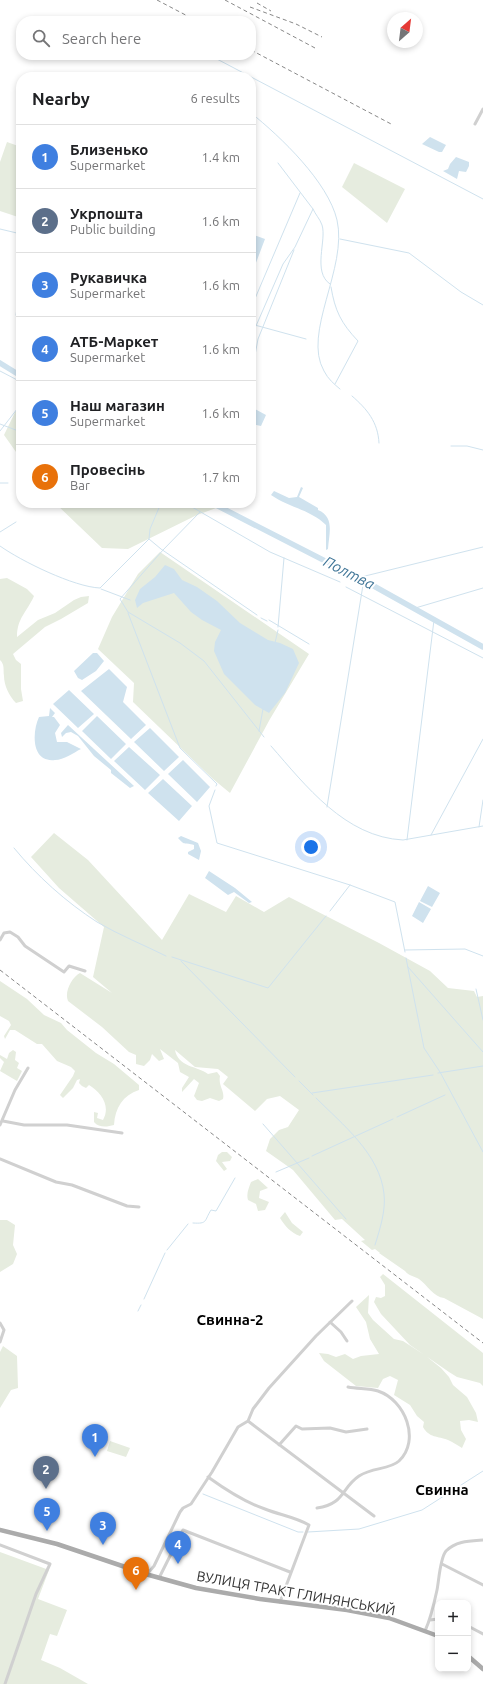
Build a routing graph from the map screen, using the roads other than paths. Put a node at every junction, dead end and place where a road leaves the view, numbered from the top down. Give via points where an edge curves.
1 (483, 109) edge
2 (475, 124) dead end
3 (0, 940) edge
4 (84, 971) dead end
5 (28, 1068) dead end
6 (2, 1121) junction
7 (0, 1125) edge
8 (122, 1133) dead end
9 (0, 1159) edge
10 (139, 1207) dead end
11 (352, 1301) dead end
12 (330, 1322) junction
13 (0, 1323) edge
14 (347, 1341) dead end
15 (0, 1342) edge
16 (348, 1387) dead end
17 (248, 1421) junction
18 (367, 1429) dead end
19 (279, 1445) junction
20 (208, 1477) junction
21 (344, 1494) junction
22 (317, 1508) dead end
23 (374, 1516) dead end
24 (0, 1530) edge
25 (483, 1540) edge
26 (0, 1545) edge
27 (442, 1564) junction
28 (290, 1572) junction
29 (148, 1574) junction
30 (159, 1578) junction
31 (483, 1585) edge
32 (280, 1602) junction
33 (435, 1619) edge
34 (430, 1620) junction
35 (471, 1628) edge
36 (425, 1631) junction
37 (483, 1634) edge
38 (435, 1635) edge
39 (471, 1659) edge
40 (483, 1669) edge
41 (5, 1684) edge

1 - 2 street
3 - 4 street via 4,933 10,932 25,946 64,972 69,966
5 - 6 street
6 - 7 street
6 - 8 street via 67,1125
9 - 10 street via 56,1182 72,1185 127,1206
11 - 12 street
12 - 14 street
12 - 17 street via 269,1388 253,1409
13 - 15 street via 4,1330
16 - 21 street via 378,1391 393,1400 401,1409 410,1432 406,1452 398,1461 388,1467 366,1471 356,1478
17 - 19 street
17 - 20 street via 238,1427
18 - 19 street via 346,1432 330,1428 302,1429 296,1426
19 - 21 street
20 - 28 street via 237,1498 309,1524
20 - 29 street via 191,1504 183,1508
21 - 22 street via 331,1505
21 - 23 street
24 - 29 main road, ВУЛИЦЯ ТРАКТ ГЛИНЯНСЬКИЙ via 57,1544
25 - 27 street via 454,1544 444,1552
26 - 41 street via 50,1564 36,1594
27 - 31 street
27 - 34 street
28 - 30 street via 183,1530
28 - 32 street
29 - 30 main road, ВУЛИЦЯ ТРАКТ ГЛИНЯНСЬКИЙ
30 - 32 main road, ВУЛИЦЯ ТРАКТ ГЛИНЯНСЬКИЙ via 196,1588
32 - 36 main road, ВУЛИЦЯ ТРАКТ ГЛИНЯНСЬКИЙ via 388,1618
33 - 34 street
34 - 36 street
35 - 37 street
36 - 38 main road, ВУЛИЦЯ ТРАКТ ГЛИНЯНСЬКИЙ
39 - 40 main road

